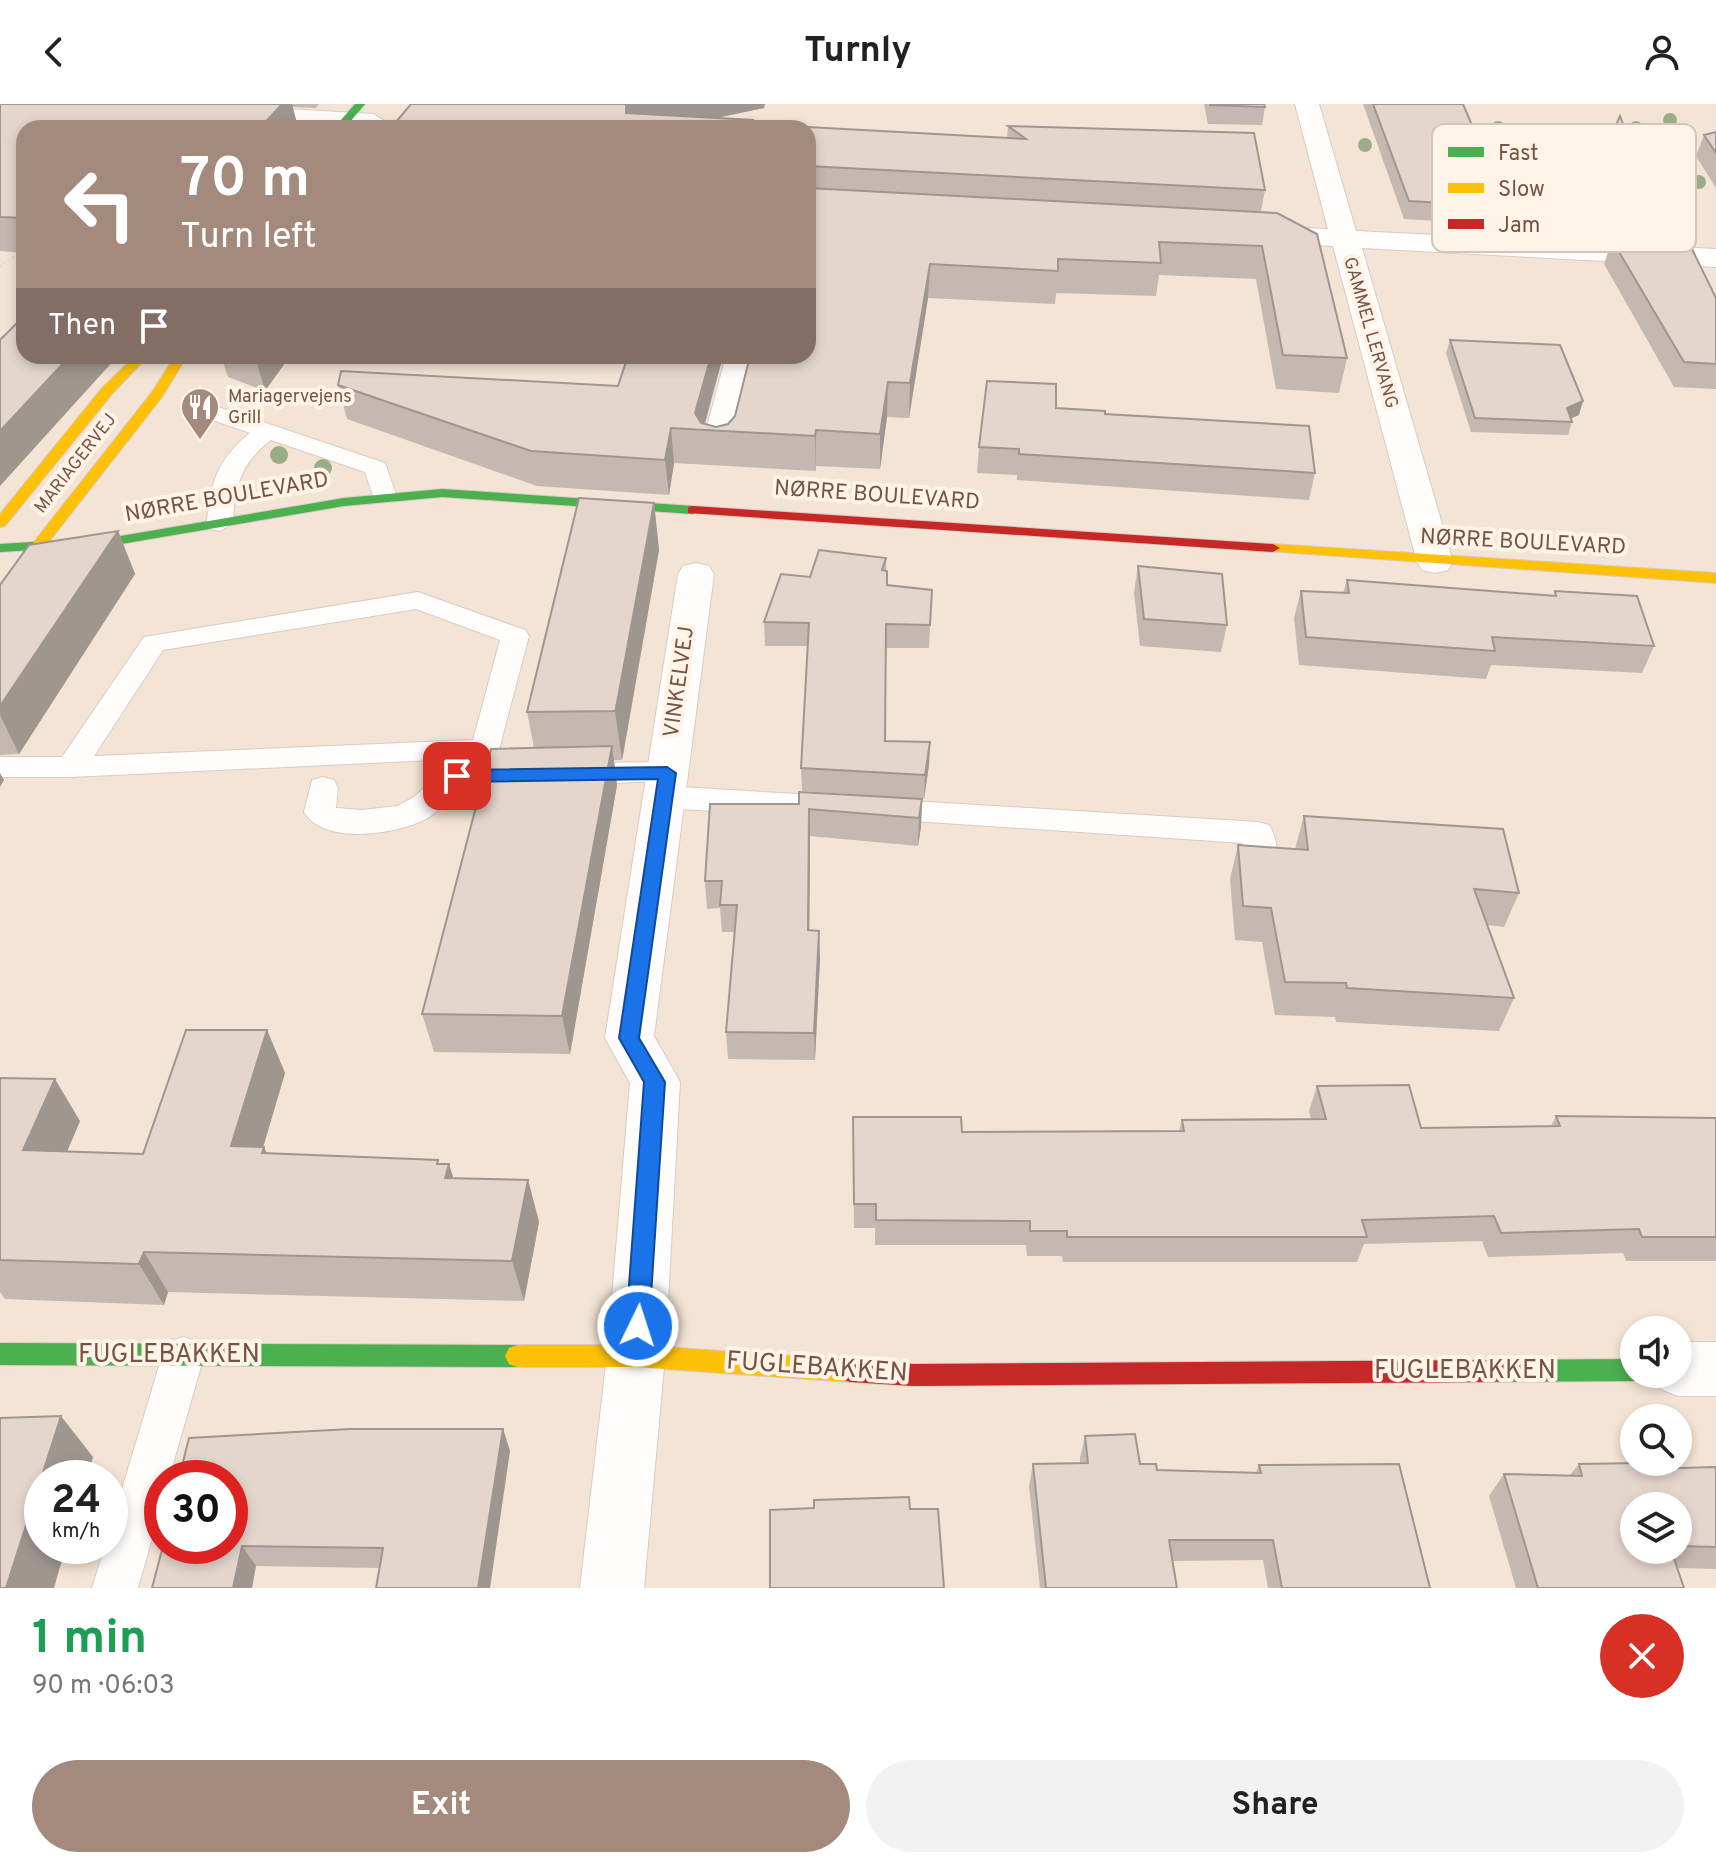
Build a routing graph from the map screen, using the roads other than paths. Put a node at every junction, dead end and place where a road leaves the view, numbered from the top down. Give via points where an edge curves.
1 (1307, 104) edge
2 (210, 113) edge
3 (362, 118) edge
4 (1233, 232) edge
5 (1344, 238) junction
6 (1432, 243) edge
7 (1604, 252) edge
8 (1716, 258) edge
9 (134, 364) edge
10 (176, 364) edge
11 (740, 364) edge
12 (209, 411) dead end
13 (268, 431) junction
14 (718, 449) edge
15 (384, 497) junction
16 (0, 523) edge
17 (220, 523) junction
18 (38, 546) junction
19 (0, 548) edge
20 (1435, 562) junction
21 (696, 574) dead end
22 (1716, 578) edge
23 (0, 595) edge
24 (0, 767) edge
25 (71, 767) junction
26 (666, 785) junction
27 (323, 788) dead end
28 (1261, 862) edge
29 (0, 1354) edge
30 (183, 1356) junction
31 (636, 1356) junction
32 (1692, 1369) edge
33 (1716, 1369) edge
34 (1620, 1370) edge
35 (115, 1588) edge
36 (612, 1588) edge

1 - 5 street, GAMMEL LERVANG
2 - 3 street
4 - 5 street
5 - 6 street
5 - 20 street, GAMMEL LERVANG
7 - 8 street
9 - 16 street, MARIAGERVEJ
10 - 18 street, MARIAGERVEJ
11 - 14 street
12 - 13 lane
13 - 15 lane via 376,468
13 - 17 lane via 247,446 220,486
15 - 17 street, NØRRE BOULEVARD
15 - 20 street, NØRRE BOULEVARD via 442,493 627,504
17 - 18 street, NØRRE BOULEVARD via 115,541
18 - 19 street, NØRRE BOULEVARD
18 - 23 street, MARIAGERVEJ
20 - 22 street, NØRRE BOULEVARD
21 - 26 street, VINKELVEJ
24 - 25 lane
25 - 25 lane via 486,750 515,636 418,600 154,643
26 - 27 lane via 457,776 425,806 399,820 332,822 320,812
26 - 28 lane via 844,808 1258,833
26 - 31 street, VINKELVEJ via 629,1038 655,1082
29 - 30 street, FUGLEBAKKEN
30 - 31 street, FUGLEBAKKEN
30 - 35 lane
31 - 34 street, FUGLEBAKKEN via 913,1375
31 - 36 street, VINKELVEJ
32 - 33 street

